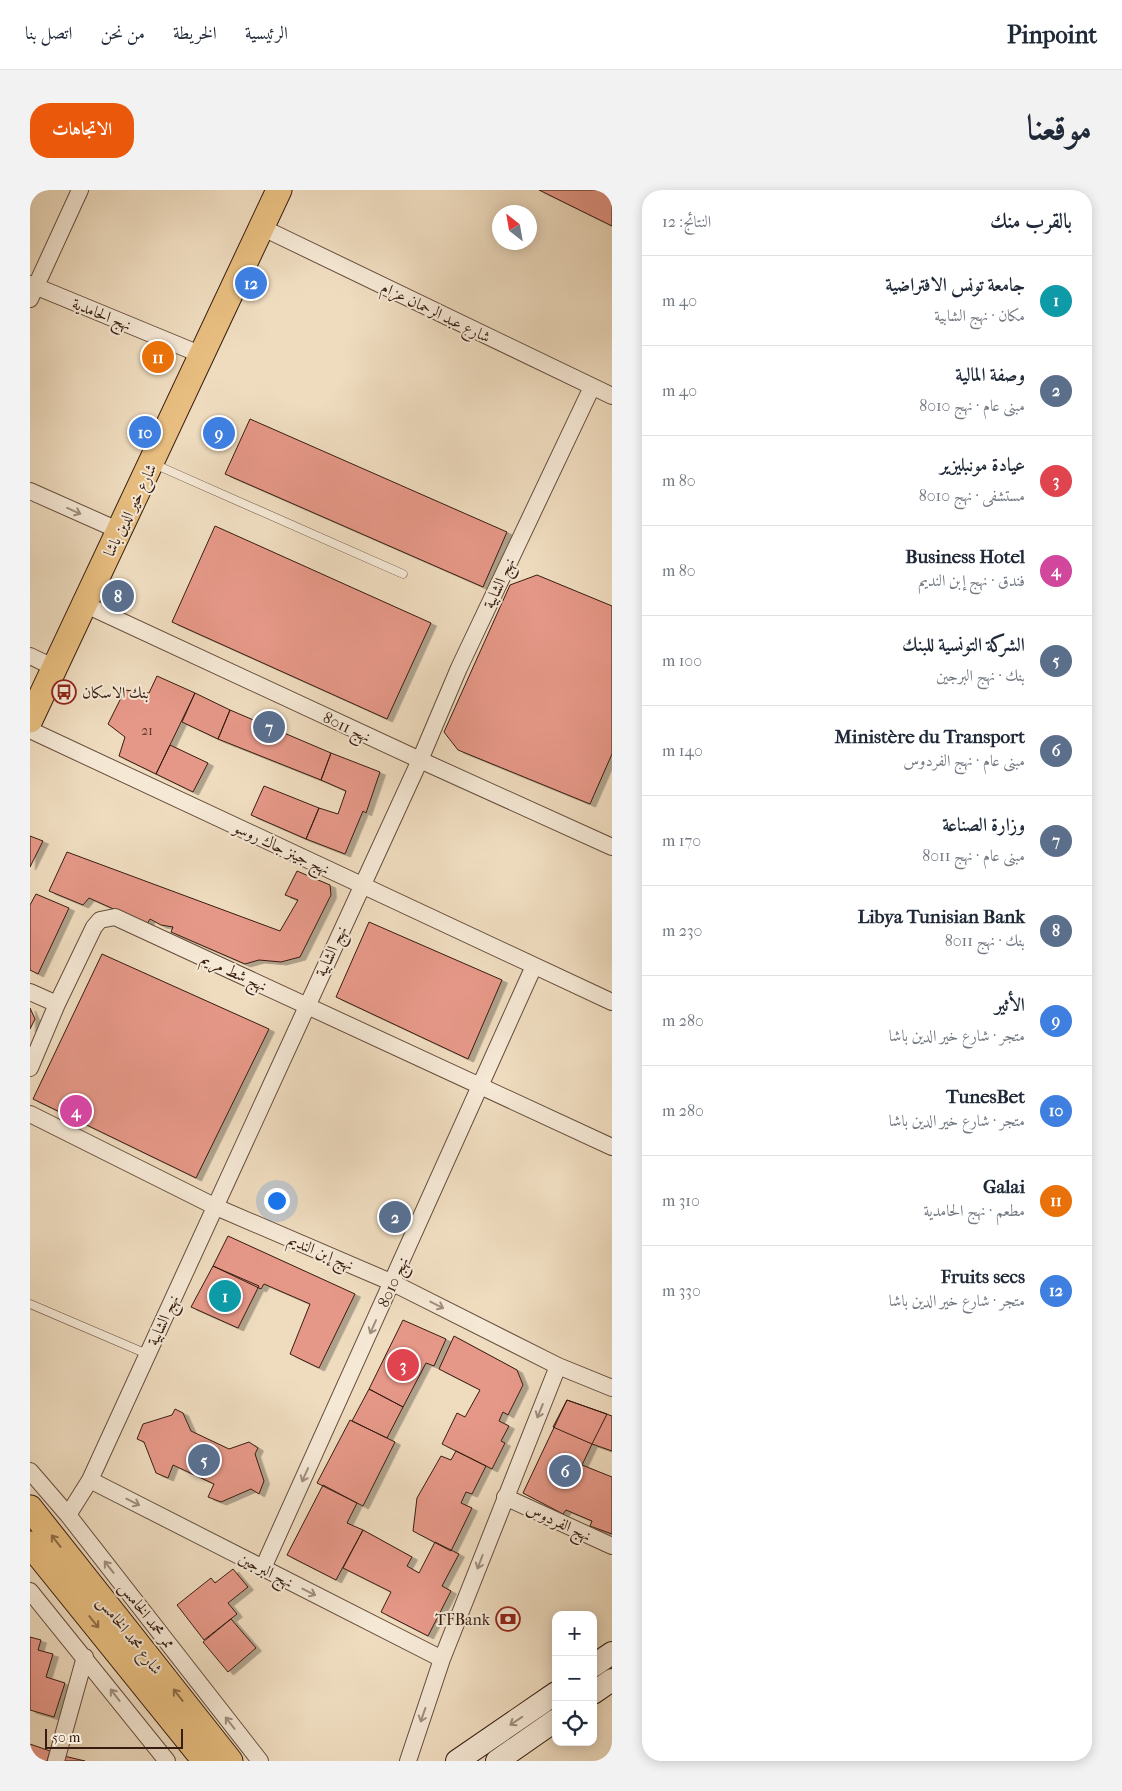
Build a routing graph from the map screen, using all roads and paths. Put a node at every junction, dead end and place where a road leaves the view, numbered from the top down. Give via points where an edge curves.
1 (80, 190) edge
2 (279, 190) edge
3 (261, 227) junction
4 (32, 290) edge
5 (202, 355) junction
6 (592, 387) junction
7 (612, 396) edge
8 (153, 463) junction
9 (30, 491) edge
10 (120, 531) junction
11 (403, 574) dead end
12 (84, 604) junction
13 (30, 656) edge
14 (54, 668) junction
15 (30, 720) edge
16 (30, 730) edge
17 (420, 760) junction
18 (612, 846) edge
19 (362, 886) junction
20 (534, 966) junction
21 (30, 992) edge
22 (612, 1002) edge
23 (57, 1004) junction
24 (306, 1005) junction
25 (30, 1068) edge
26 (479, 1087) junction
27 (30, 1114) edge
28 (612, 1147) edge
29 (216, 1207) junction
30 (393, 1283) junction
31 (30, 1304) edge
32 (147, 1354) junction
33 (558, 1366) junction
34 (612, 1388) edge
35 (30, 1471) edge
36 (90, 1480) junction
37 (505, 1496) junction
38 (30, 1508) edge
39 (68, 1515) junction
40 (30, 1544) edge
41 (612, 1546) edge
42 (263, 1568) junction
43 (30, 1591) edge
44 (612, 1653) edge
45 (85, 1656) junction
46 (442, 1659) junction
47 (597, 1663) edge
48 (612, 1680) edge
49 (597, 1690) edge
50 (552, 1696) edge
51 (552, 1723) edge
52 (510, 1755) edge
53 (56, 1761) edge
54 (167, 1761) edge
55 (205, 1761) edge
56 (230, 1761) edge
57 (260, 1761) edge
58 (408, 1761) edge
59 (457, 1761) edge

1 - 4 street
2 - 3 main road, شارع خير الدين باشا
3 - 5 main road, شارع خير الدين باشا
3 - 6 street, شارع عبد الرحمان عزام
4 - 5 street, نهج الحامدية
5 - 8 main road, شارع خير الدين باشا
6 - 7 street, شارع عبد الرحمان عزام
6 - 17 street, نهج الشابية via 459,668
8 - 10 main road, شارع خير الدين باشا
8 - 11 lane
9 -> 10 street
10 - 12 main road, شارع خير الدين باشا
12 - 14 main road, شارع خير الدين باشا
12 - 17 street, نهج 8011
13 - 14 street
14 - 15 main road, شارع خير الدين باشا
16 - 19 street, نهج جينز جاك روسو
17 - 18 street, نهج 8011
17 - 19 street, نهج الشابية
19 - 20 street, نهج جينز جاك روسو
19 - 24 street, نهج الشابية
20 - 22 street, نهج جينز جاك روسو
20 - 26 street, نهج 8010
21 - 23 street
23 - 24 street, نهج شط مريم via 94,927 107,917
23 - 25 street
24 - 26 street, نهج شط مريم
24 - 29 street, نهج الشابية
26 - 28 street, نهج شط مريم
26 - 30 street, نهج 8010
27 - 29 street, نهج إبن النديم
29 - 30 street, نهج إبن النديم
29 - 32 street, نهج الشابية
30 -> 33 street, نهج إبن النديم
30 -> 42 street, نهج 8010
31 - 32 lane
32 - 36 street, نهج الشابية
33 - 34 street, نهج إبن النديم
33 -> 37 street
35 - 39 street, ممر محمد الخامس
36 - 39 street, نهج الشابية
36 -> 42 street, نهج البرجين
37 - 41 street, نهج الفردوس
37 -> 46 street
56 -> 38 main road, شارع محمد الخامس
57 -> 39 street, ممر محمد الخامس
40 -> 55 main road, شارع محمد الخامس
42 -> 46 street, نهج البرجين
43 - 45 street
44 - 47 main road
45 - 53 street
54 -> 45 street
46 -> 58 street
48 - 49 main road
50 -> 59 main road
51 - 52 main road

